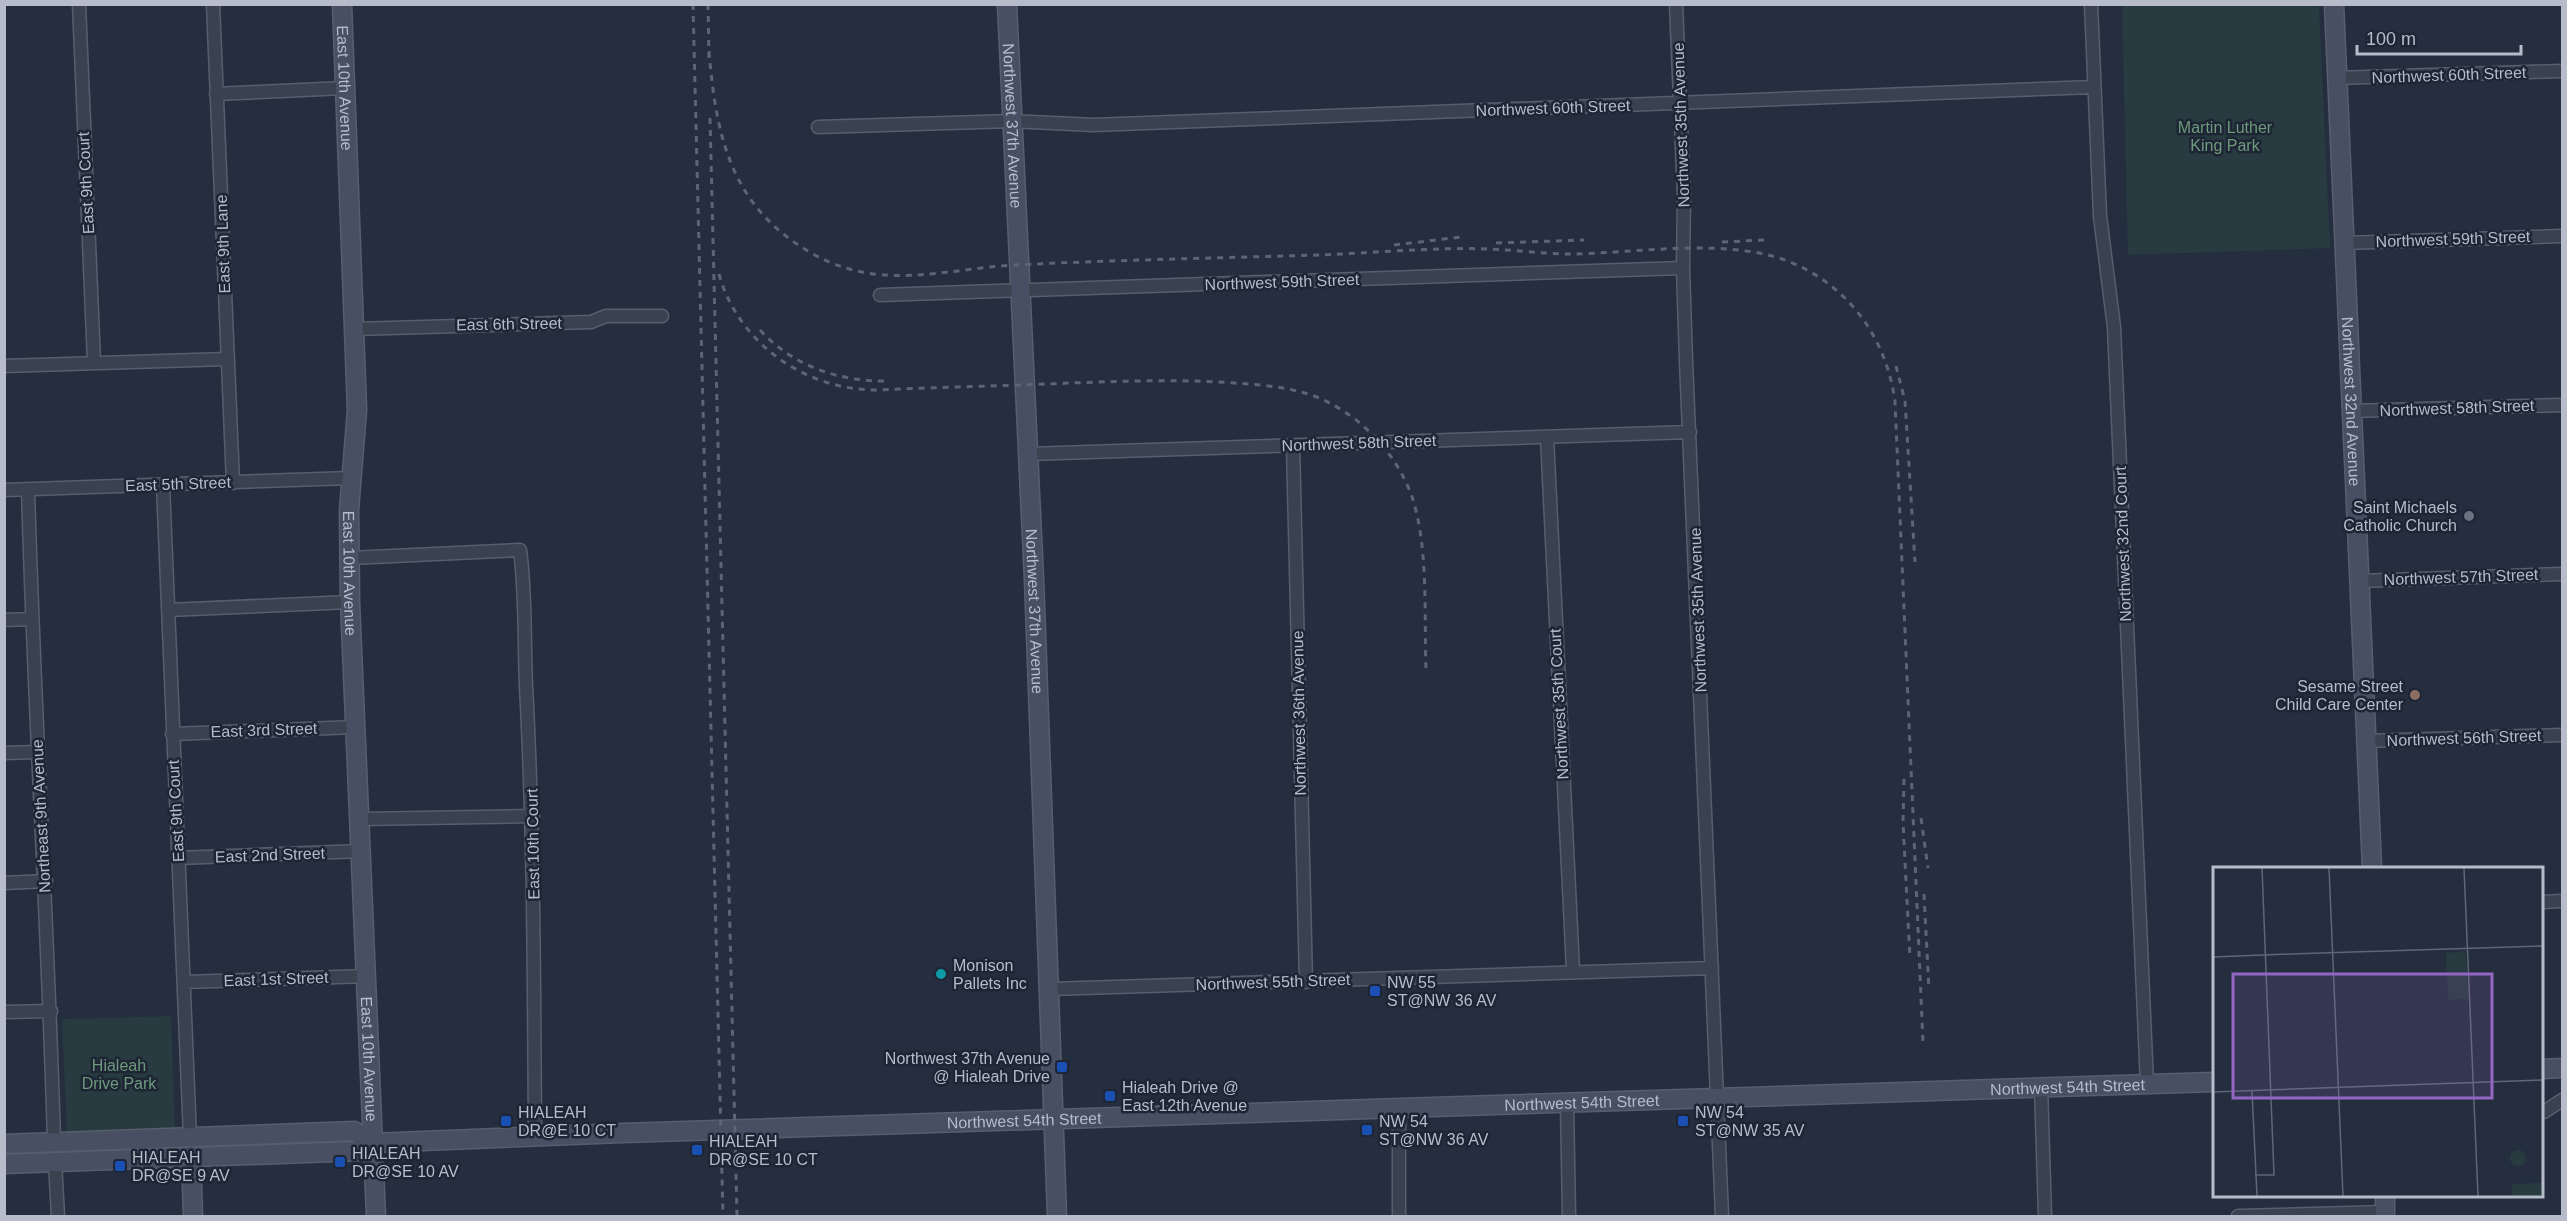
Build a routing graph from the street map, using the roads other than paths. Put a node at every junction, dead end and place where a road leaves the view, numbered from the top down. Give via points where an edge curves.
1 (78, 4) edge
2 (213, 4) edge
3 (342, 4) edge
4 (1007, 4) edge
5 (1676, 4) edge
6 (2091, 4) edge
7 (2334, 4) edge
8 (2562, 71) edge
9 (2336, 78) junction
10 (2094, 87) junction
11 (345, 88) junction
12 (216, 94) junction
13 (1680, 104) junction
14 (1012, 121) junction
15 (818, 127) dead end
16 (2562, 236) edge
17 (2344, 243) junction
18 (1683, 268) junction
19 (1022, 290) junction
20 (880, 295) dead end
21 (662, 316) dead end
22 (355, 329) junction
23 (228, 359) junction
24 (94, 362) junction
25 (4, 366) edge
26 (2562, 405) edge
27 (2351, 411) junction
28 (1690, 432) junction
29 (1547, 436) junction
30 (1293, 445) junction
31 (1029, 453) junction
32 (351, 478) junction
33 (232, 483) junction
34 (163, 485) junction
35 (28, 489) junction
36 (4, 490) edge
37 (350, 558) junction
38 (2562, 574) edge
39 (2359, 581) junction
40 (350, 602) junction
41 (168, 610) junction
42 (32, 619) junction
43 (4, 620) edge
44 (356, 727) junction
45 (172, 734) junction
46 (2562, 735) edge
47 (2366, 741) junction
48 (37, 752) junction
49 (4, 753) edge
50 (533, 816) junction
51 (360, 819) junction
52 (362, 851) junction
53 (178, 858) junction
54 (2372, 867) edge
55 (46, 882) junction
56 (4, 883) edge
57 (2562, 901) edge
58 (2543, 902) edge
59 (1712, 968) junction
60 (1573, 970) junction
61 (368, 976) junction
62 (184, 982) junction
63 (1305, 982) junction
64 (1050, 989) junction
65 (51, 1011) junction
66 (4, 1012) edge
67 (2562, 1068) edge
68 (2543, 1069) edge
69 (2213, 1082) edge
70 (2147, 1084) junction
71 (2041, 1087) junction
72 (1716, 1098) junction
73 (2562, 1100) edge
74 (1567, 1103) junction
75 (1399, 1108) junction
76 (2544, 1112) dead end
77 (1053, 1118) junction
78 (183, 1137) junction
79 (536, 1138) junction
80 (54, 1143) junction
81 (374, 1143) junction
82 (4, 1144) edge
83 (4, 1155) edge
84 (191, 1156) junction
85 (55, 1162) junction
86 (4, 1164) edge
87 (2385, 1208) edge
88 (58, 1216) edge
89 (193, 1216) edge
90 (376, 1216) edge
91 (1057, 1216) edge
92 (1399, 1216) edge
93 (1569, 1216) edge
94 (1722, 1216) edge
95 (2045, 1216) edge
96 (2238, 1216) edge

1 - 24 street, East 9th Court
2 - 12 street, East 9th Lane
3 - 11 main road, East 10th Avenue
4 - 14 main road, Northwest 37th Avenue
5 - 13 street, Northwest 35th Avenue
6 - 10 street, Northwest 32nd Court
7 - 9 main road, Northwest 32nd Avenue
8 - 9 street, Northwest 60th Street
9 - 17 main road, Northwest 32nd Avenue
10 - 13 street, Northwest 60th Street
10 - 70 street, Northwest 32nd Court via 2100,216 2114,327
11 - 12 street
11 - 22 main road, East 10th Avenue
12 - 23 street, East 9th Lane
13 - 14 street, Northwest 60th Street via 1093,125
13 - 18 street, Northwest 35th Avenue
14 - 15 street, Northwest 60th Street
14 - 19 main road, Northwest 37th Avenue
16 - 17 street, Northwest 59th Street
17 - 27 main road, Northwest 32nd Avenue
18 - 19 street, Northwest 59th Street
18 - 28 street, Northwest 35th Avenue
19 - 20 street, Northwest 59th Street
19 - 31 main road, Northwest 37th Avenue
21 - 22 street, East 6th Street
22 - 32 main road, East 10th Avenue via 357,414
23 - 24 street
23 - 33 street, East 9th Lane
24 - 25 street
26 - 27 street, Northwest 58th Street
27 - 39 main road, Northwest 32nd Avenue
28 - 29 street, Northwest 58th Street
28 - 59 street, Northwest 35th Avenue
29 - 30 street, Northwest 58th Street
29 - 60 street, Northwest 35th Court
30 - 31 street, Northwest 58th Street
30 - 63 street, Northwest 36th Avenue
31 - 64 main road, Northwest 37th Avenue
32 - 33 street, East 5th Street
32 - 37 main road, East 10th Avenue
33 - 34 street, East 5th Street
34 - 35 street, East 5th Street
34 - 41 street, East 9th Court
35 - 36 street, East 5th Street
35 - 42 street, Northeast 9th Avenue
37 - 40 main road, East 10th Avenue
37 - 50 street, East 10th Court via 520,550
38 - 39 street, Northwest 57th Street
39 - 47 main road, Northwest 32nd Avenue
40 - 41 street
40 - 44 main road, East 10th Avenue
41 - 45 street, East 9th Court
42 - 43 street
42 - 48 street, Northeast 9th Avenue
44 - 45 street, East 3rd Street
44 - 51 main road, East 10th Avenue
45 - 53 street, East 9th Court
46 - 47 street, Northwest 56th Street
47 - 54 main road, Northwest 32nd Avenue
48 - 49 street
48 - 55 street, Northeast 9th Avenue
50 - 51 street
50 - 79 street, East 10th Court
51 - 52 main road, East 10th Avenue
52 - 53 street, East 2nd Street
52 - 61 main road, East 10th Avenue
53 - 62 street, East 9th Court
55 - 56 street
55 - 65 street, Northeast 9th Avenue
57 - 58 street
59 - 60 street, Northwest 55th Street
59 - 72 street, Northwest 35th Avenue
60 - 63 street, Northwest 55th Street
61 - 62 street, East 1st Street
61 - 81 main road, East 10th Avenue
62 - 78 street, East 9th Court
63 - 64 street, Northwest 55th Street
64 - 77 main road, Northwest 37th Avenue
65 - 66 street
65 - 80 street, Northeast 9th Avenue
67 - 68 main road
69 - 70 main road, Northwest 54th Street
70 - 71 main road, Northwest 54th Street
71 - 72 main road, Northwest 54th Street
71 - 95 street
72 - 74 main road, Northwest 54th Street
72 - 94 street, Northwest 35th Avenue
73 - 76 street
74 - 75 main road, Northwest 54th Street
74 - 93 street
75 - 77 main road, Northwest 54th Street
75 - 92 street
77 - 79 main road, Northwest 54th Street
77 - 91 main road, Northwest 37th Avenue
78 - 80 main road, Northwest 54th Street
78 - 81 main road, Northwest 54th Street via 354,1131
78 - 85 main road via 160,1150 68,1154
79 - 81 main road, Northwest 54th Street
80 - 82 main road, Northwest 54th Street
80 - 83 main road via 34,1154
81 - 84 main road, Northwest 54th Street via 360,1151
81 - 90 main road, East 10th Avenue
84 - 85 main road, Northwest 54th Street
84 - 89 main road
85 - 86 main road, Northwest 54th Street
85 - 88 street
87 - 96 street

